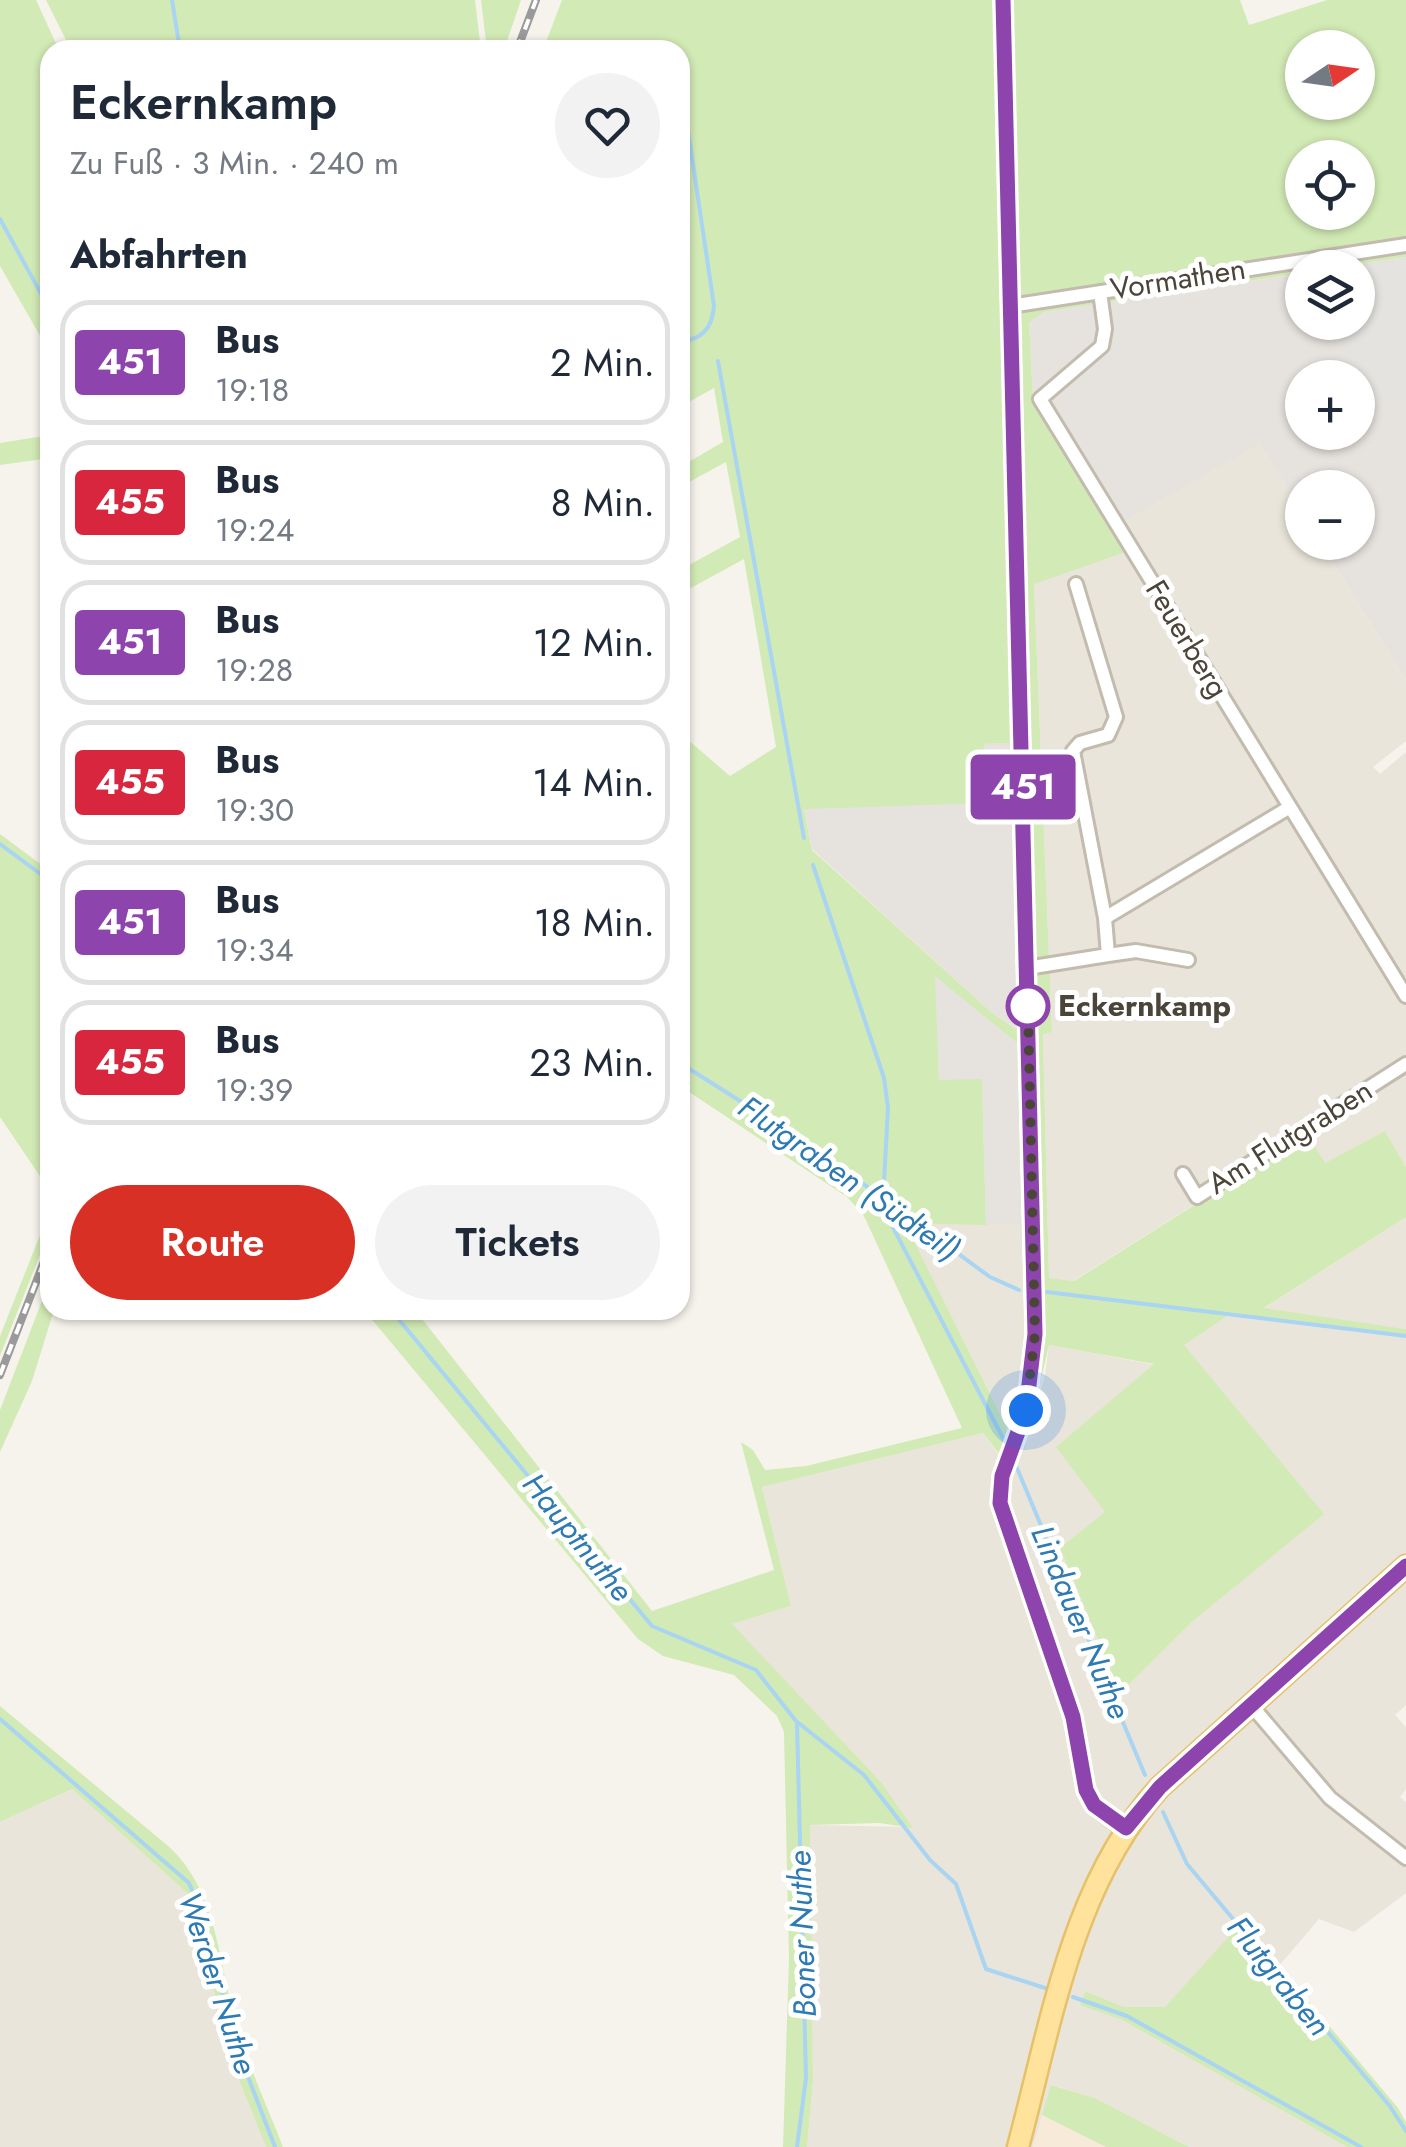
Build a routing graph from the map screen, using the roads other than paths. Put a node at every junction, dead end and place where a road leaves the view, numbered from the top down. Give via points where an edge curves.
1 (1003, 0) edge
2 (1406, 245) edge
3 (1100, 292) junction
4 (1010, 306) junction
5 (1076, 584) dead end
6 (1290, 808) junction
7 (1105, 918) junction
8 (1108, 955) junction
9 (1188, 960) dead end
10 (1027, 968) junction
11 (1406, 996) edge
12 (1406, 1064) edge
13 (1184, 1174) dead end
14 (1406, 1566) edge
15 (1250, 1705) junction
16 (1126, 1828) junction
17 (1406, 1858) edge
18 (1018, 2147) edge

1 - 4 street
2 - 3 street, Vormathen
3 - 4 street, Vormathen
3 - 6 street, Feuerberg via 1102,346 1040,399
4 - 10 street
5 - 7 street via 1116,717 1108,734 1080,742 1073,751
6 - 7 street
6 - 11 street, Feuerberg
7 - 8 street
8 - 9 street via 1136,951
8 - 10 street
10 - 16 street via 1035,1334 1000,1503 1073,1717 1086,1790 1094,1805
12 - 13 street, Am Flutgraben via 1197,1197
14 - 15 main road
15 - 16 main road via 1153,1794
15 - 17 street via 1330,1798
16 - 18 main road via 1090,1898

